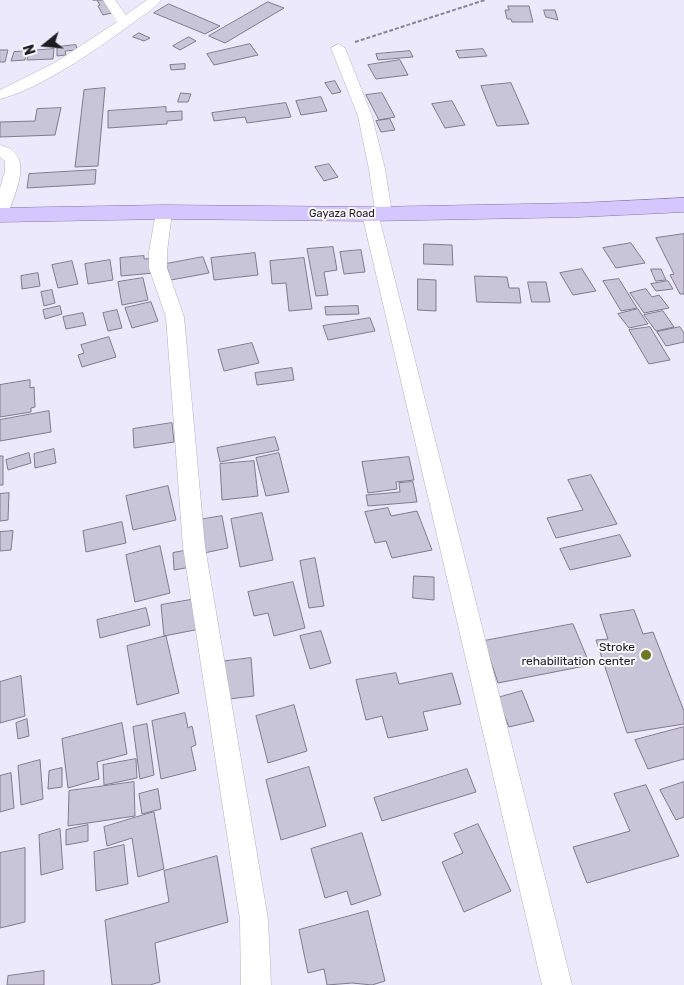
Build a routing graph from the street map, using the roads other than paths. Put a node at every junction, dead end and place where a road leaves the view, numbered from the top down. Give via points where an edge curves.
1 (109, 0) edge
2 (155, 0) edge
3 (124, 22) junction
4 (338, 48) road end
5 (0, 95) edge
6 (0, 150) edge
7 (684, 205) edge
8 (164, 212) junction
9 (377, 214) junction
10 (0, 215) edge
11 (256, 985) edge
12 (557, 985) edge

1 - 3 street
2 - 3 street
3 - 5 street via 61,66
4 - 9 street via 365,116 377,169
6 - 10 street via 11,157 13,166
7 - 9 main road, Gayaza Road
8 - 9 main road, Gayaza Road
8 - 10 main road, Gayaza Road
8 - 11 street via 158,268 175,317 194,547 254,919
9 - 12 street

